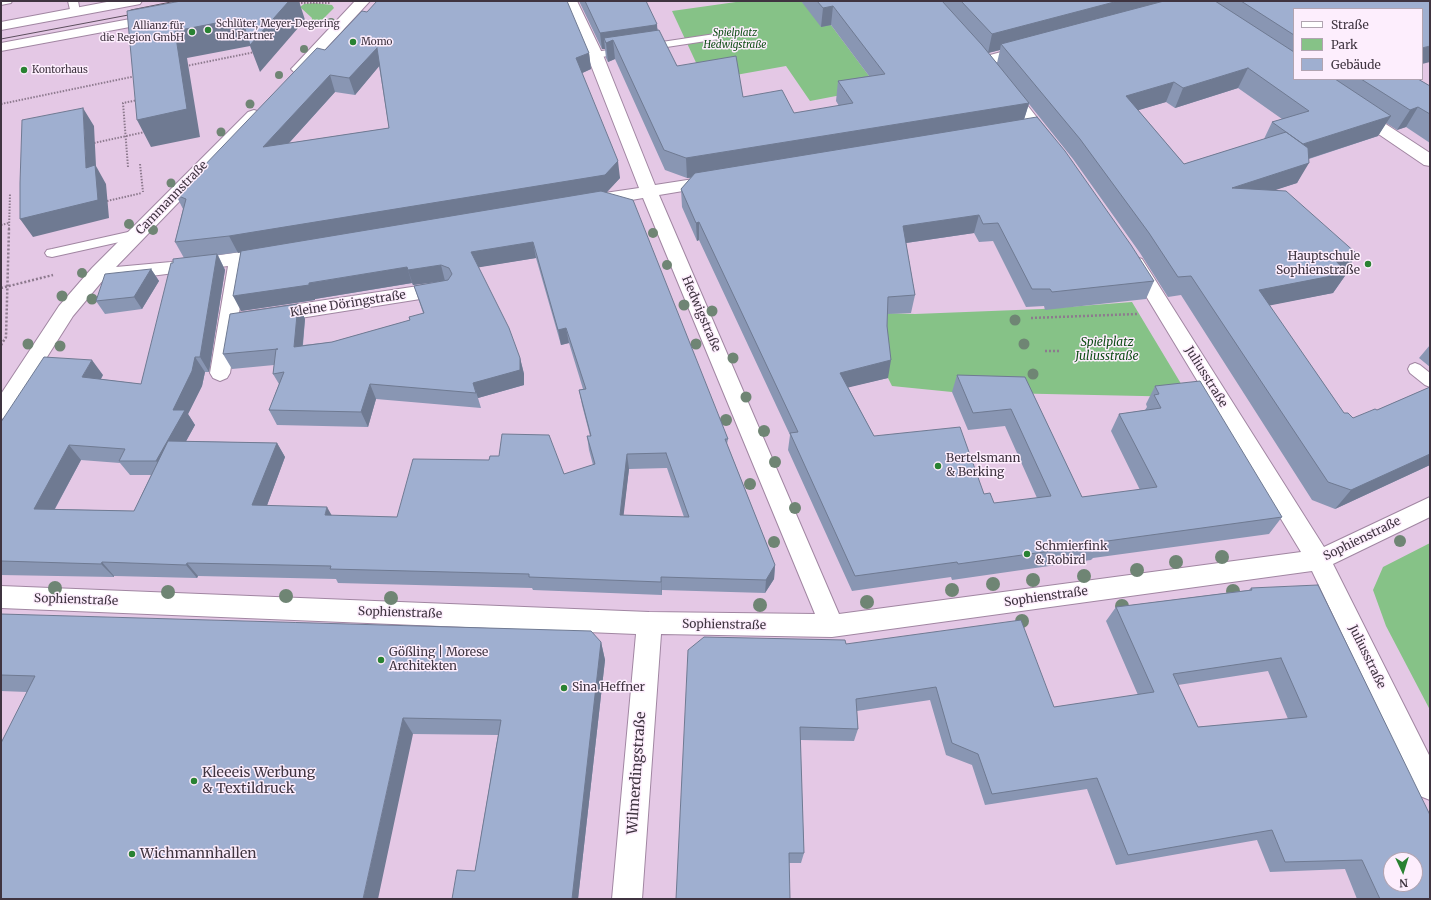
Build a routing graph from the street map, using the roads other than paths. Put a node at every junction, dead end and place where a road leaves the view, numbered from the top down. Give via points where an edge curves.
1 (7, 1) edge
2 (135, 1) edge
3 (364, 1) edge
4 (570, 1) edge
5 (1, 2) edge
6 (74, 7) edge
7 (173, 15) edge
8 (1, 26) edge
9 (716, 37) dead end
10 (1, 47) edge
11 (1037, 47) edge
12 (595, 55) junction
13 (287, 80) edge
14 (1308, 80) edge
15 (266, 102) edge
16 (1036, 127) junction
17 (1014, 130) edge
18 (1056, 152) edge
19 (1430, 161) edge
20 (730, 178) edge
21 (649, 192) junction
22 (576, 203) edge
23 (137, 234) junction
24 (1123, 245) edge
25 (284, 252) edge
26 (52, 253) dead end
27 (238, 260) junction
28 (99, 273) junction
29 (445, 289) edge
30 (228, 322) junction
31 (1415, 369) dead end
32 (220, 373) dead end
33 (1430, 381) edge
34 (1, 411) edge
35 (1430, 506) edge
36 (1319, 560) junction
37 (1, 597) edge
38 (649, 623) junction
39 (832, 626) junction
40 (1430, 786) edge
41 (627, 899) edge

1 - 5 lane
2 - 6 street
3 - 13 street
4 - 12 street, Hedwigstraße
6 - 8 street
7 - 10 street
9 - 12 lane
11 - 16 street via 987,65
12 - 21 street, Hedwigstraße
14 - 19 street
15 - 23 street, Cammannstraße
16 - 17 street
16 - 18 street
20 - 21 street
21 - 22 street
21 - 39 street, Hedwigstraße
23 - 26 lane
23 - 28 street, Cammannstraße
24 - 36 street, Juliusstraße
25 - 27 street
27 - 28 street
27 - 30 street
28 - 34 street, Cammannstraße via 66,311
29 - 30 street, Kleine Döringstraße
30 - 32 street
31 - 33 lane
35 - 36 street, Sophienstraße
36 - 39 street, Sophienstraße
36 - 40 street, Juliusstraße
37 - 38 street, Sophienstraße
38 - 39 street, Sophienstraße
38 - 41 street, Wilmerdingstraße

